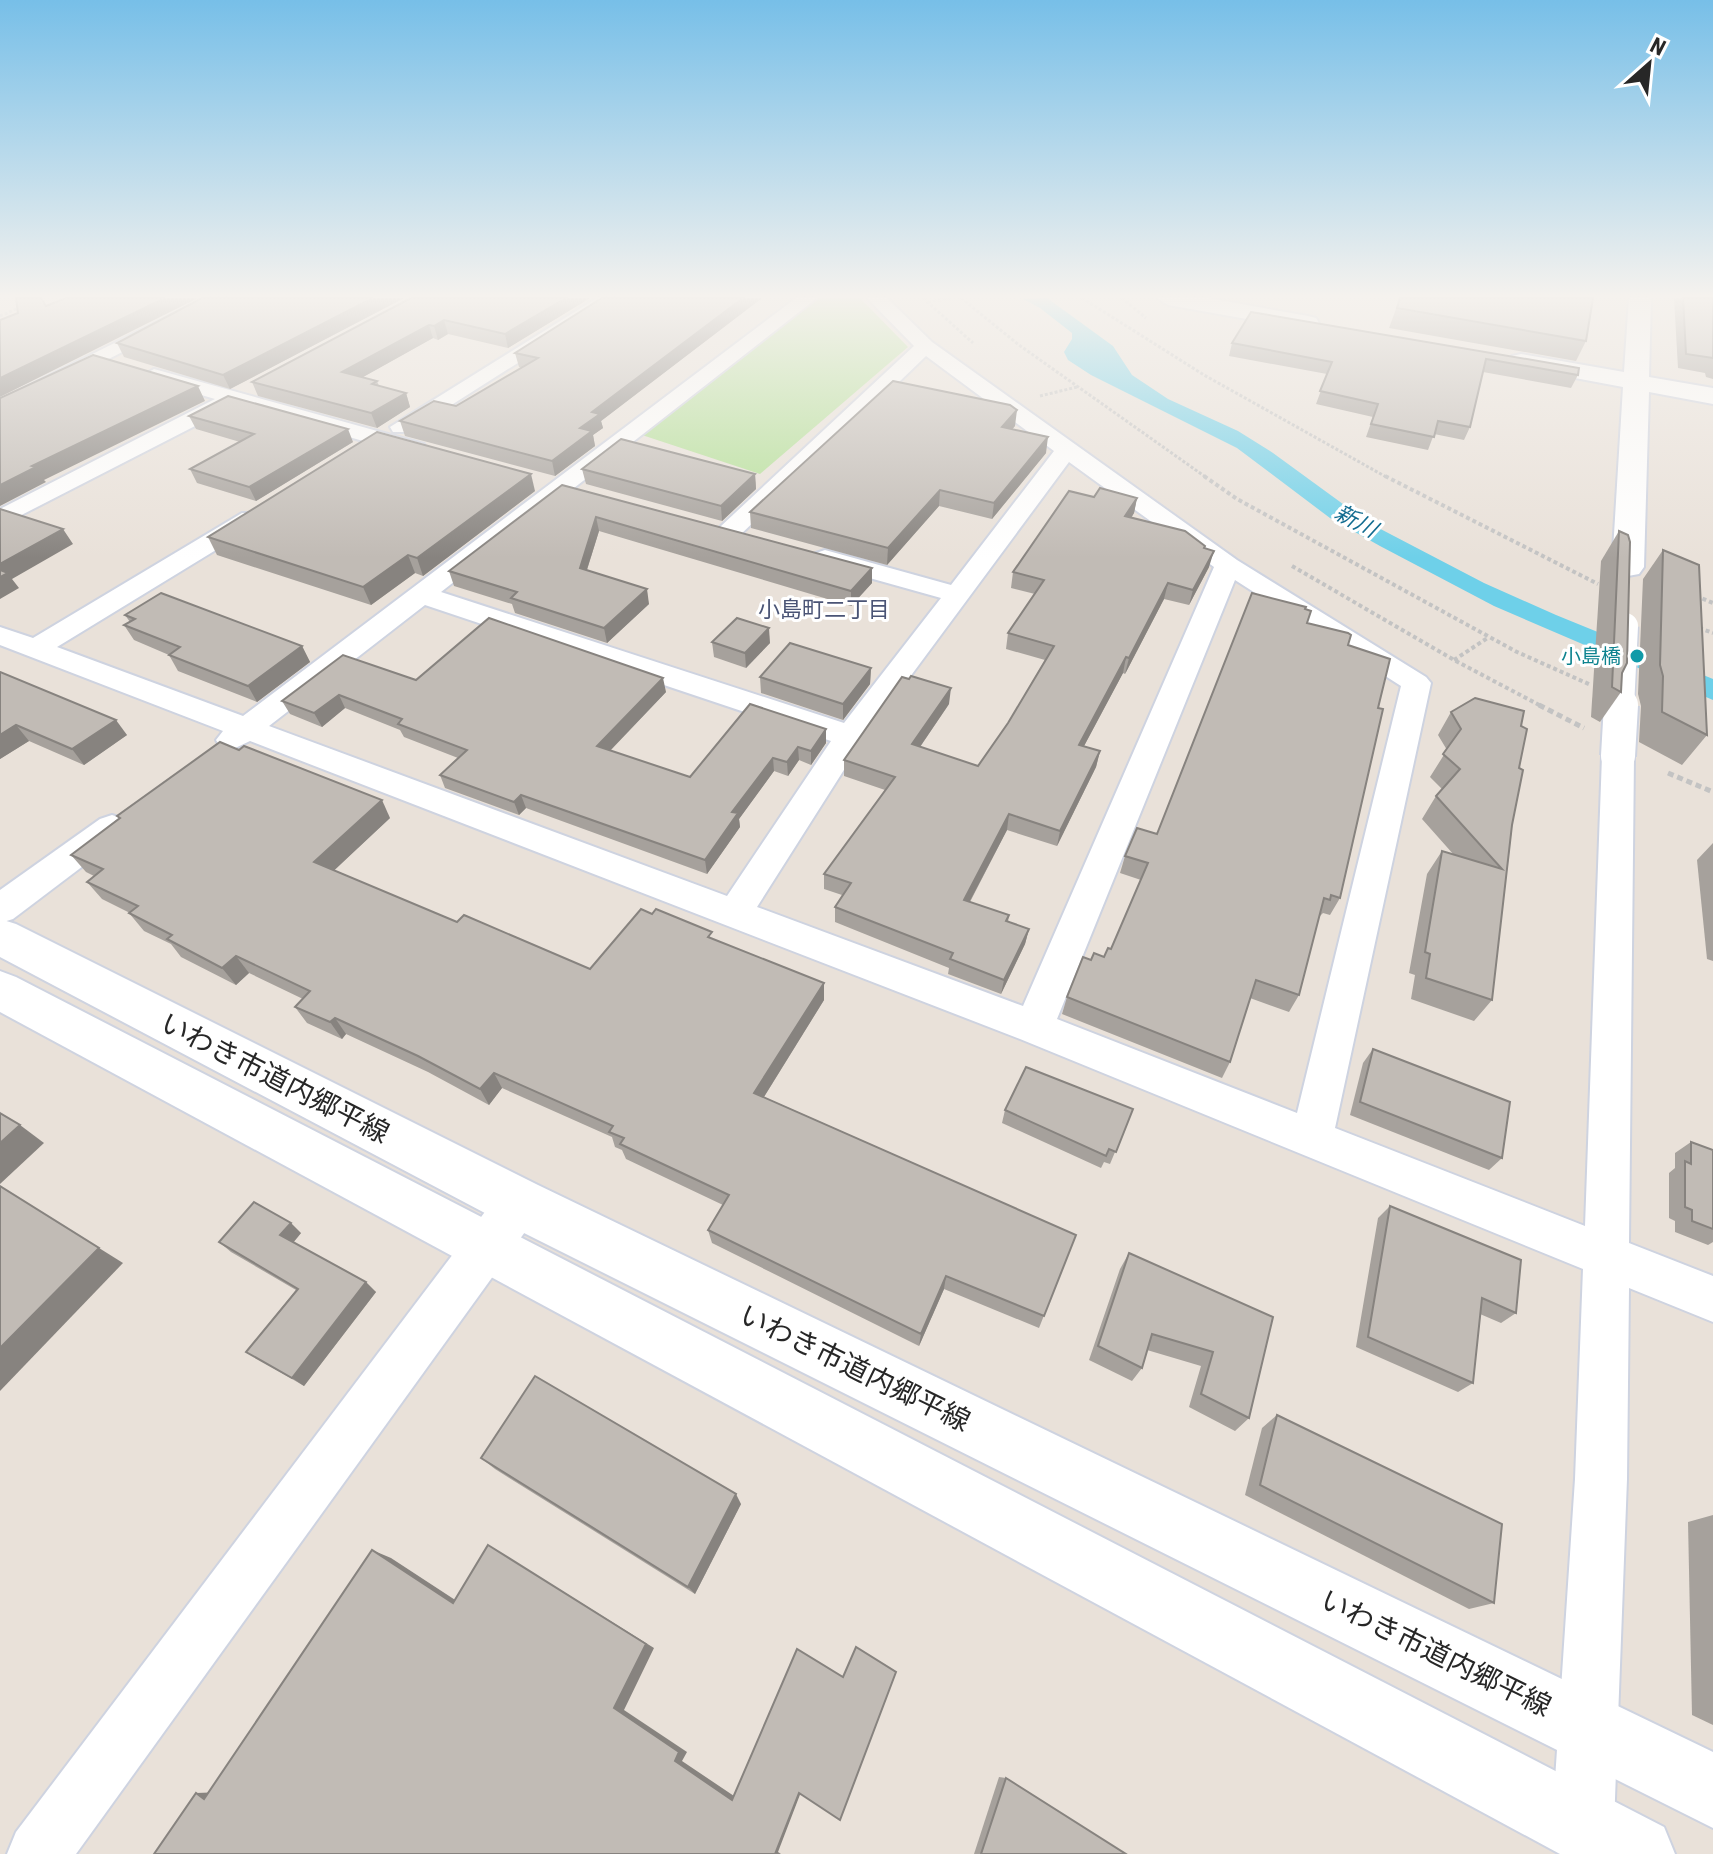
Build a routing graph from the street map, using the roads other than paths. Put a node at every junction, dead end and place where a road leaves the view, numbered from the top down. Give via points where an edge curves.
1 (47, 385) edge
2 (184, 385) edge
3 (259, 385) edge
4 (469, 385) edge
5 (694, 385) edge
6 (883, 385) edge
7 (978, 385) edge
8 (1637, 385) edge
9 (1651, 385) edge
10 (1713, 396) edge
11 (232, 399) junction
12 (0, 408) edge
13 (380, 439) junction
14 (1067, 450) junction
15 (354, 455) edge
16 (441, 455) edge
17 (531, 478) edge
18 (561, 486) junction
19 (592, 494) edge
20 (274, 504) edge
21 (0, 519) edge
22 (759, 540) edge
23 (804, 553) edge
24 (1228, 565) junction
25 (1628, 567) joint
26 (955, 594) junction
27 (423, 595) junction
28 (0, 635) edge
29 (34, 649) junction
30 (247, 728) junction
31 (850, 736) junction
32 (210, 755) edge
33 (136, 809) edge
34 (0, 909) edge
35 (735, 913) junction
36 (0, 936) edge
37 (0, 990) edge
38 (1034, 1027) junction
39 (1312, 1137) junction
40 (502, 1226) junction
41 (1604, 1255) junction
42 (1713, 1299) edge
43 (1590, 1728) junction
44 (1713, 1791) edge
45 (1601, 1844) edge
46 (38, 1854) edge

1 - 12 street
2 - 11 street
3 - 11 street
4 - 13 street
5 - 18 street
6 - 22 street via 722,530
7 - 14 street
8 - 25 street
9 - 10 street
11 - 13 street
11 - 21 street
13 - 15 street
13 - 16 street
14 - 24 street
14 - 26 street
17 - 18 street
18 - 19 street
18 - 27 street
20 - 29 street
23 - 26 street
24 - 38 street
24 - 39 street via 1416,683
25 - 41 street, bridge via 1605,744
26 - 31 street
27 - 30 street
27 - 31 street
28 - 29 street
29 - 30 street
30 - 32 street
30 - 35 street
31 - 35 street
33 - 34 street
35 - 38 street
36 - 40 street, いわき市道内郷平線
37 - 40 street, いわき市道内郷平線
38 - 39 street
39 - 41 street
40 - 43 street, いわき市道内郷平線
40 - 45 street, いわき市道内郷平線
40 - 46 street
41 - 42 street
41 - 43 street
43 - 44 street, いわき市道内郷平線
43 - 45 street

